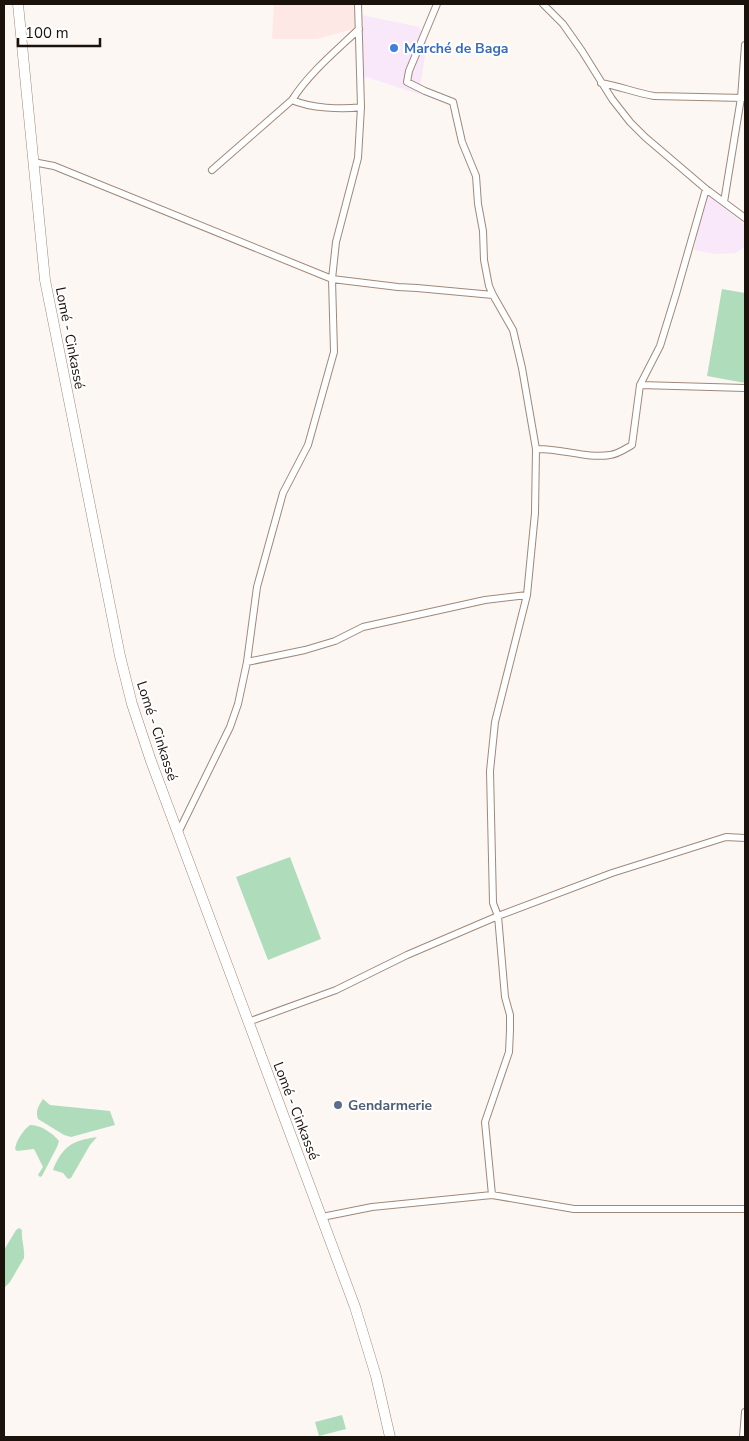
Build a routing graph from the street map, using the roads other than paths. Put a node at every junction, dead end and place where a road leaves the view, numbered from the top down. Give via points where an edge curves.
1 (18, 4) edge
2 (358, 4) edge
3 (437, 4) edge
4 (543, 4) edge
5 (359, 29) junction
6 (745, 45) edge
7 (601, 83) junction
8 (743, 98) edge
9 (292, 100) junction
10 (361, 107) junction
11 (33, 162) junction
12 (212, 170) dead end
13 (706, 189) junction
14 (724, 202) junction
15 (745, 218) edge
16 (332, 279) junction
17 (493, 295) junction
18 (640, 385) junction
19 (745, 388) edge
20 (536, 449) junction
21 (528, 595) junction
22 (247, 662) junction
23 (178, 834) junction
24 (745, 838) edge
25 (498, 916) junction
26 (248, 1022) junction
27 (492, 1194) junction
28 (745, 1208) edge
29 (322, 1217) junction
30 (745, 1412) edge
31 (390, 1437) edge
32 (743, 1437) edge

1 - 11 highway, Lomé - Cinkassé
2 - 5 street
3 - 17 street via 406,82 453,102 462,142 476,176 484,260
4 - 7 street via 563,24
5 - 9 street
5 - 10 street
6 - 8 street
7 - 8 street via 654,96
7 - 13 street via 630,122
8 - 14 street
9 - 10 street via 314,106
9 - 12 street
10 - 16 street via 358,158 336,242
11 - 16 street via 54,166
11 - 23 highway, Lomé - Cinkassé via 45,280 120,656 132,704
13 - 14 street
13 - 18 street via 660,346
14 - 15 street
16 - 17 street
16 - 22 street via 334,352 308,445 283,493 257,587
17 - 20 street via 513,330
18 - 19 street
18 - 20 street via 632,445 611,455
20 - 21 street via 535,513
21 - 22 street via 485,600 363,628 305,650
21 - 25 street via 495,722 490,771 494,903
22 - 23 street via 230,727
23 - 26 highway, Lomé - Cinkassé
24 - 25 street via 726,837 673,853
25 - 26 street via 406,955 336,990
25 - 27 street via 510,1030 509,1052 485,1122
26 - 29 highway, Lomé - Cinkassé
27 - 28 street via 574,1209
27 - 29 street via 372,1207
29 - 31 highway, Lomé - Cinkassé via 366,1342
30 - 32 street

